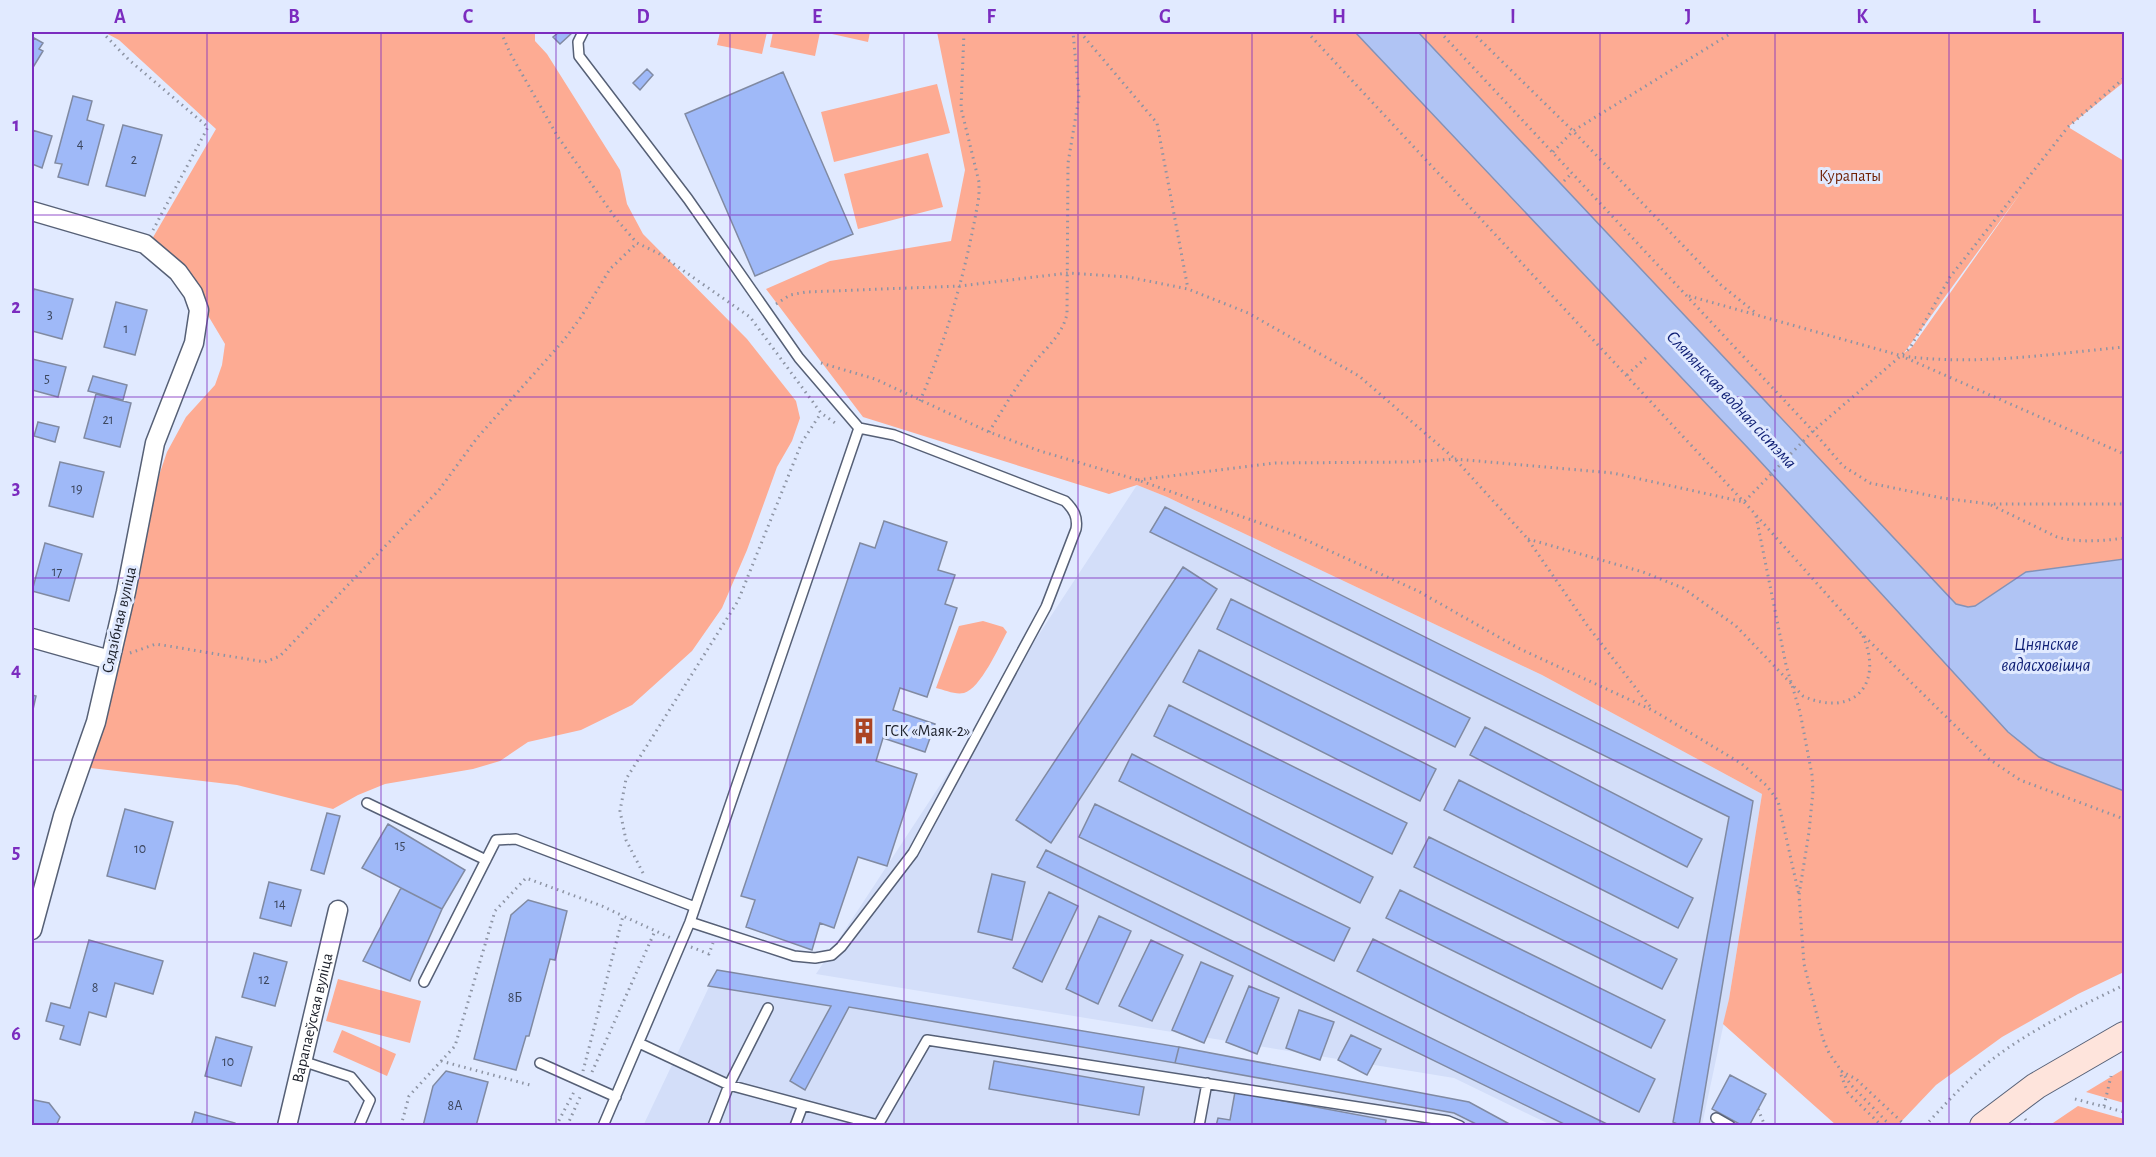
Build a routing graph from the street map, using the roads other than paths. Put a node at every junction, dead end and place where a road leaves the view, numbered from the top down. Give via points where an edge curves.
1 (583, 32) edge
2 (32, 211) edge
3 (859, 428) junction
4 (32, 638) edge
5 (110, 660) junction
6 (367, 803) dead end
7 (486, 860) junction
8 (695, 906) junction
9 (338, 910) dead end
10 (690, 922) junction
11 (32, 930) edge
12 (424, 982) dead end
13 (768, 1008) dead end
14 (2124, 1035) edge
15 (639, 1043) junction
16 (302, 1061) junction
17 (540, 1063) dead end
18 (1207, 1083) junction
19 (729, 1085) junction
20 (616, 1097) junction
21 (803, 1105) junction
22 (1716, 1118) dead end
23 (287, 1125) edge
24 (359, 1125) edge
25 (603, 1125) edge
26 (713, 1125) edge
27 (795, 1125) edge
28 (878, 1125) edge
29 (1199, 1125) edge
30 (1460, 1125) edge
31 (1730, 1125) edge
32 (1983, 1125) edge

1 - 3 lane via 578,42 579,56 688,199 799,358
2 - 5 street, Сядзібная вуліца via 145,244 178,272 193,292 199,310 194,343 155,443
3 - 8 lane
3 - 10 lane via 894,435 1065,501 1074,509 1076,529 1046,607 913,853 841,947 832,955 794,956
4 - 5 street
5 - 11 street, Сядзібная вуліца via 96,722 63,816
6 - 7 lane
7 - 8 lane via 496,840 516,839
7 - 12 lane
8 - 10 lane
9 - 16 street, Варапаеўская вуліца
10 - 15 lane
13 - 19 lane
14 - 32 main road via 2036,1086
15 - 19 lane
15 - 20 lane
16 - 23 street, Варапаеўская вуліца
16 - 24 lane via 351,1077 370,1100
17 - 20 lane
18 - 28 lane via 927,1040
18 - 29 lane
18 - 30 lane
19 - 21 lane
19 - 26 lane
20 - 25 lane
21 - 27 lane
21 - 28 lane
22 - 31 lane

